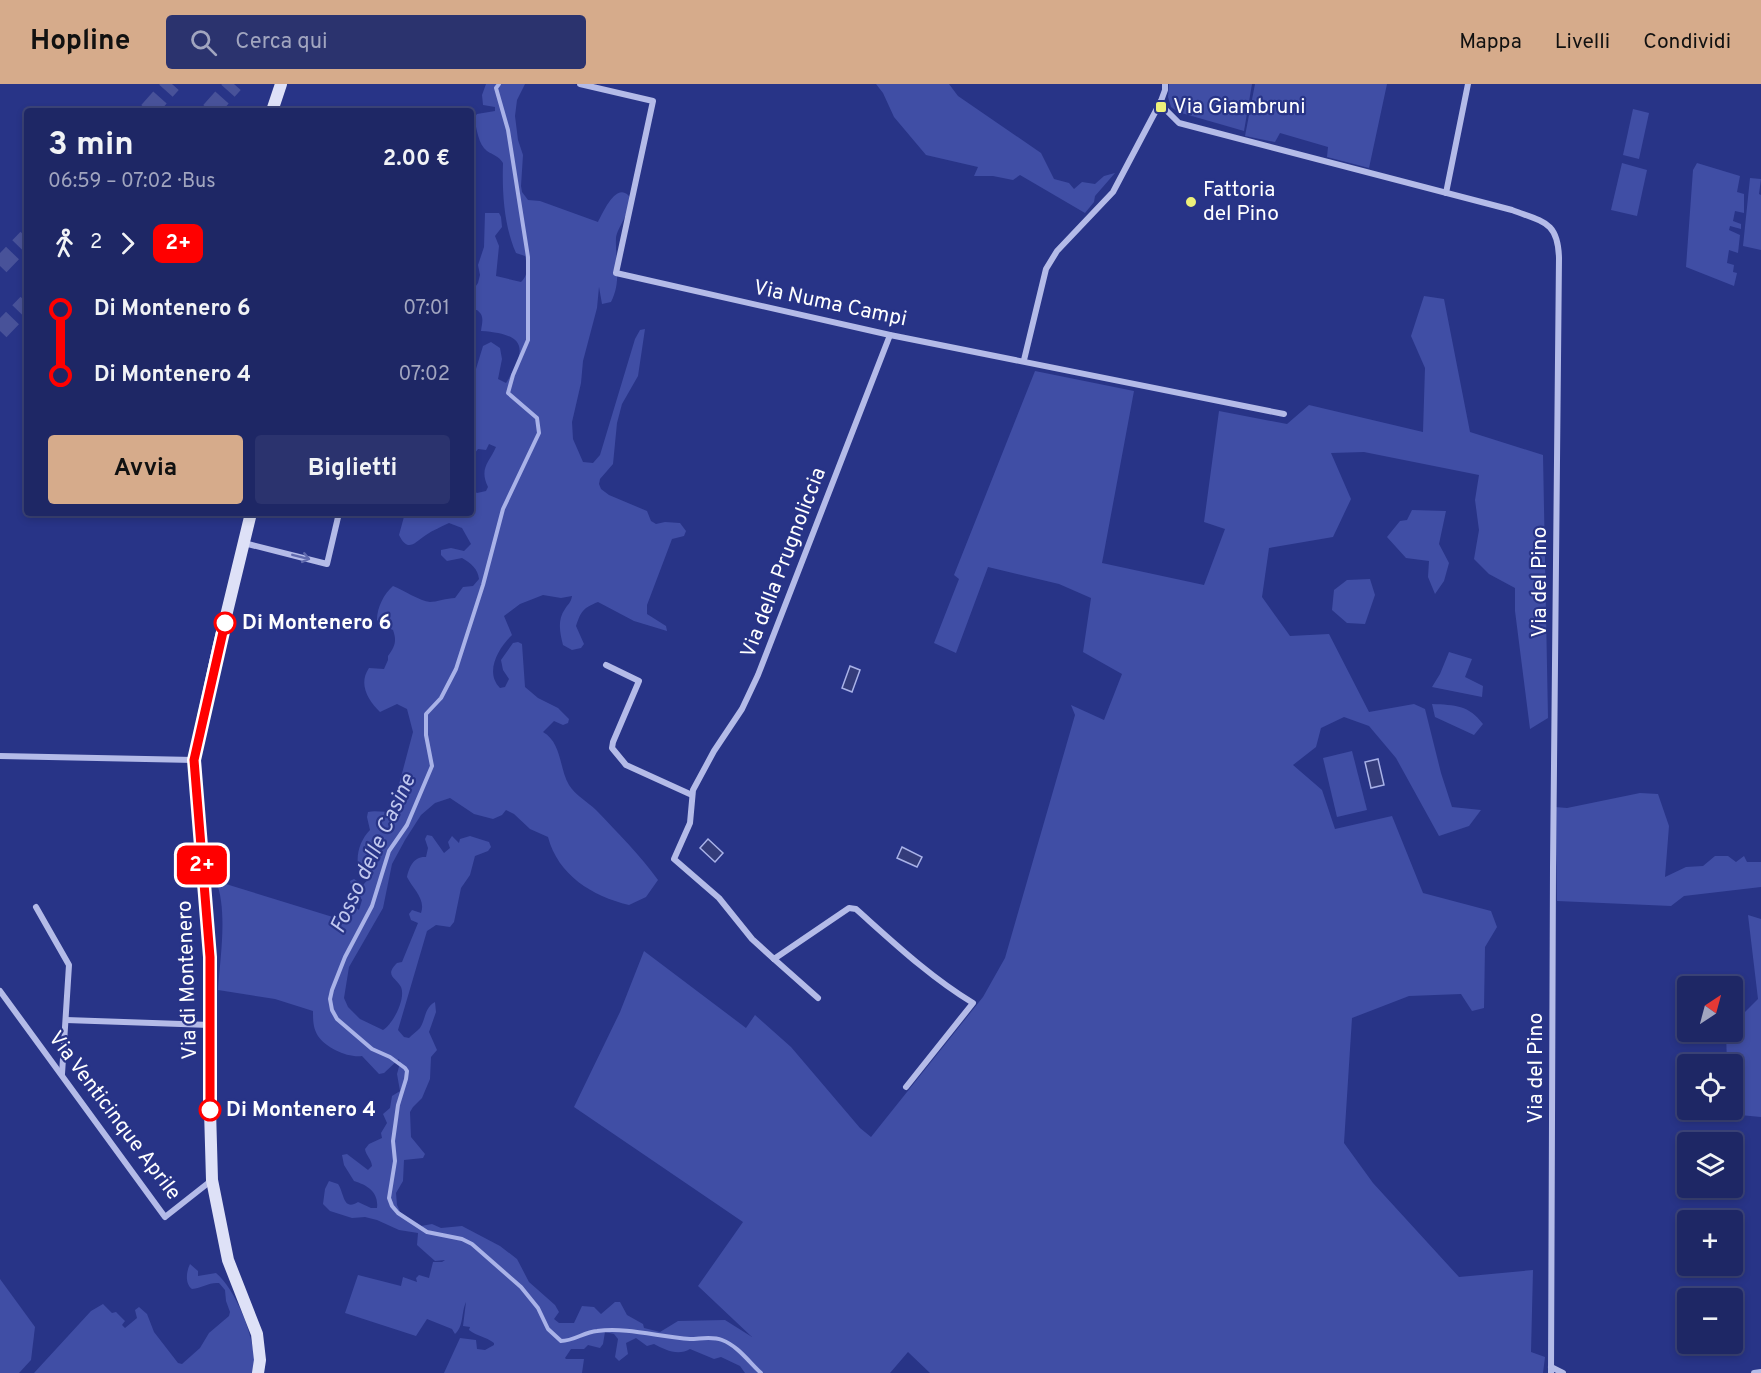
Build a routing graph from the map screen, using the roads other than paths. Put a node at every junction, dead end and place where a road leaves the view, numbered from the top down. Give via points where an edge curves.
1 (280, 84) edge
2 (580, 84) edge
3 (1165, 84) edge
4 (1468, 84) edge
5 (1161, 101) junction
6 (273, 108) edge
7 (1446, 193) junction
8 (890, 335) junction
9 (1024, 360) junction
10 (1284, 414) dead end
11 (251, 516) edge
12 (338, 516) edge
13 (244, 543) junction
14 (606, 665) dead end
15 (0, 756) edge
16 (194, 760) junction
17 (692, 795) junction
18 (36, 907) dead end
19 (774, 959) junction
20 (0, 991) edge
21 (818, 998) dead end
22 (66, 1020) junction
23 (210, 1025) junction
24 (62, 1074) junction
25 (906, 1087) dead end
26 (213, 1179) junction
27 (1551, 1370) edge
28 (1761, 1372) edge
29 (258, 1373) edge
30 (1563, 1373) edge
31 (1754, 1373) edge

1 - 6 street
2 - 8 street, Via Numa Campi via 653,101 616,273
3 - 5 street
4 - 7 street
5 - 7 street, Via del Pino via 1179,123 1192,128
5 - 9 street via 1113,192 1057,251 1046,269
7 - 27 street, Via del Pino via 1539,220 1551,227 1559,245
8 - 9 street, Via Numa Campi
8 - 17 street, Via della Prugnoliccia via 758,675
9 - 10 street, Via Numa Campi
11 - 13 street, Via di Montenero
13 -> 12 street via 327,564
13 - 16 street, Via di Montenero
14 - 17 street via 639,681 612,748 626,765
15 - 16 street
16 - 23 street, Via di Montenero via 209,946
17 - 19 street, Via della Prugnoliccia via 690,823 674,859 719,898
18 - 22 street via 69,965
19 - 21 street, Via della Prugnoliccia
19 - 25 street via 849,908 856,909 973,1003
20 - 24 street, Via Venticinque Aprile
22 - 23 street
22 - 24 street
23 - 26 street, Via di Montenero
24 - 26 street, Via Venticinque Aprile via 165,1217
26 - 29 street, Via di Montenero via 228,1260 256,1334
27 - 30 street
28 - 31 street

